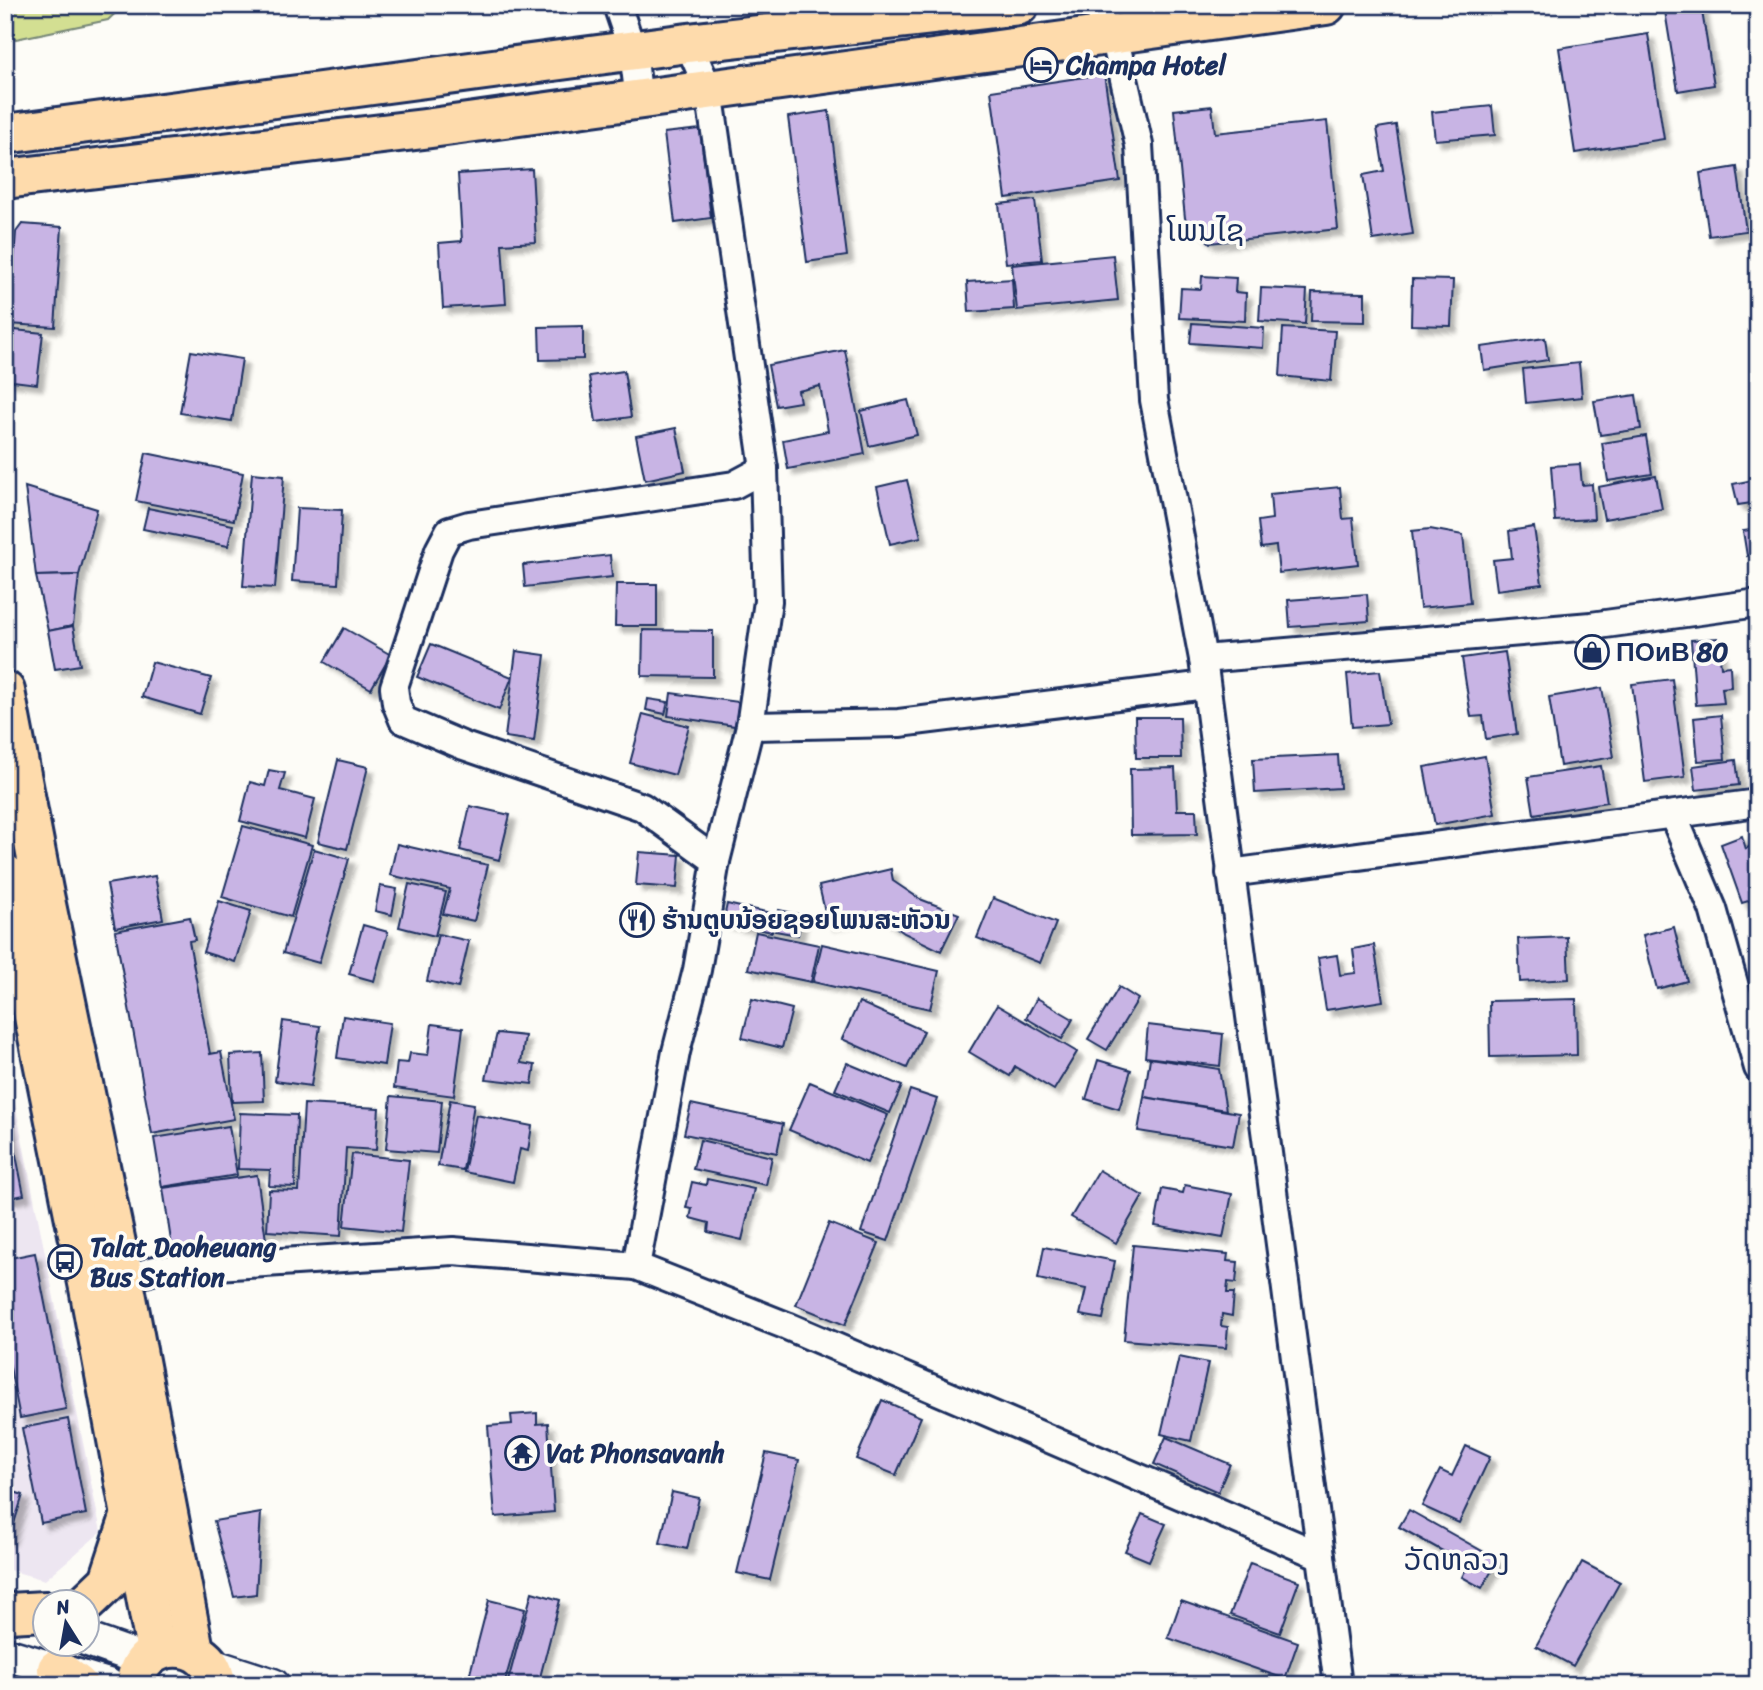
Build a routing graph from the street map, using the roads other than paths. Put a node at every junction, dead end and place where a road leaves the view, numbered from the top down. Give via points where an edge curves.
1 (617, 5) edge
2 (1020, 5) edge
3 (1326, 5) edge
4 (1105, 20) edge
5 (688, 43) junction
6 (633, 52) junction
7 (709, 90) junction
8 (639, 100) junction
9 (5, 134) edge
10 (18, 178) edge
11 (5, 205) edge
12 (764, 470) junction
13 (1758, 603) edge
14 (1203, 659) junction
15 (1206, 685) junction
16 (5, 691) edge
17 (750, 726) junction
18 (9, 732) edge
19 (1758, 803) edge
20 (1673, 815) junction
21 (716, 861) junction
22 (1230, 873) junction
23 (5, 874) edge
24 (1758, 1068) edge
25 (636, 1266) junction
26 (107, 1285) junction
27 (131, 1514) junction
28 (1321, 1556) junction
29 (102, 1588) edge
30 (32, 1612) edge
31 (7, 1613) edge
32 (32, 1621) edge
33 (102, 1646) edge
34 (5, 1654) edge
35 (146, 1665) edge
36 (207, 1667) edge
37 (68, 1677) edge
38 (108, 1685) edge
39 (273, 1685) edge
40 (1338, 1685) edge

1 - 6 street
2 - 5 main road
3 - 4 main road
4 - 7 main road
4 - 14 street via 1139,145 1154,400
5 - 6 main road
5 - 7 street
6 - 8 street
6 - 9 main road
7 - 8 main road
7 - 12 street
8 - 10 main road
10 - 11 main road
12 - 17 street via 768,601
12 - 21 street via 734,485 449,531 394,687 404,720 464,746 642,807
13 - 14 street via 1591,626
14 - 15 street
15 - 17 street via 899,723
15 - 22 street
16 - 18 main road
17 - 21 street
18 - 26 main road
19 - 20 street
20 - 22 street
20 - 24 street via 1713,909
21 - 25 street
22 - 28 street
23 - 26 main road
25 - 26 street via 453,1251 155,1270
25 - 28 street via 787,1326
26 - 27 main road
26 - 36 main road
27 - 29 main road via 109,1581
27 - 35 main road
28 - 40 street
30 - 31 main road
31 - 32 street
33 - 35 street
34 - 37 street
35 - 36 main road via 175,1646
36 - 39 street
37 - 38 street

